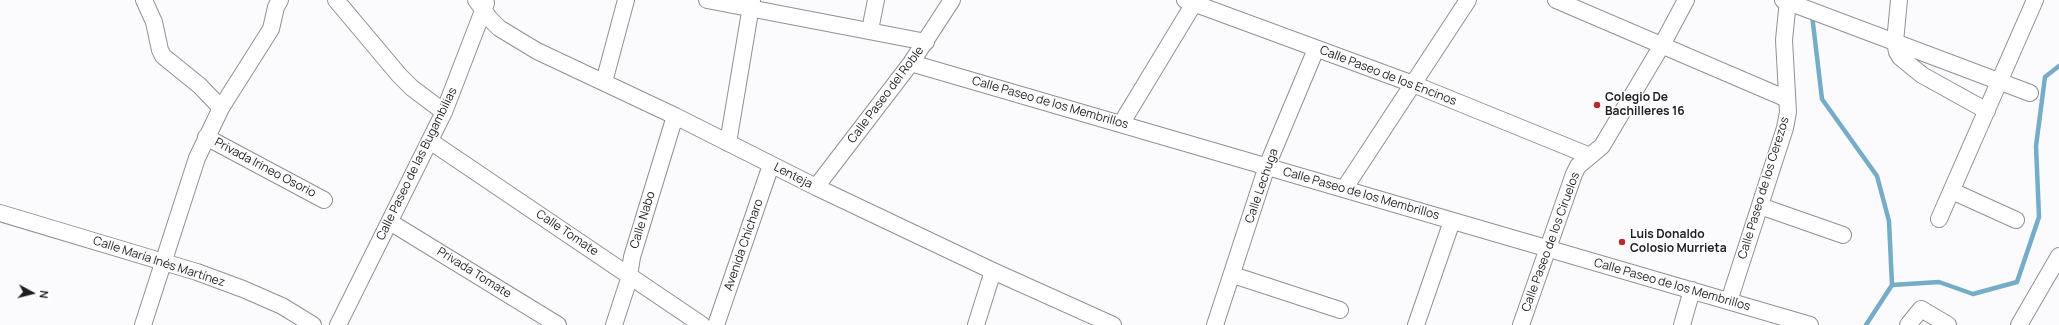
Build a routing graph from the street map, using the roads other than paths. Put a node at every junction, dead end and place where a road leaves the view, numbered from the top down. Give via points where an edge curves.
1 (144, 0) edge
2 (280, 0) edge
3 (336, 0) edge
4 (626, 0) edge
5 (707, 0) edge
6 (876, 0) edge
7 (952, 0) edge
8 (1468, 0) edge
9 (1556, 0) edge
10 (1686, 0) edge
11 (1899, 0) edge
12 (2035, 0) edge
13 (1191, 1) edge
14 (1787, 1) edge
15 (482, 4) edge
16 (751, 4) edge
17 (870, 30) junction
18 (926, 42) junction
19 (1895, 42) junction
20 (1662, 45) junction
21 (1316, 49) junction
22 (911, 63) junction
23 (2000, 81) junction
24 (604, 82) junction
25 (1413, 84) junction
26 (2030, 93) dead end
27 (1787, 99) junction
28 (221, 108) junction
29 (1986, 111) junction
30 (444, 112) junction
31 (675, 116) junction
32 (1121, 124) junction
33 (206, 137) junction
34 (430, 141) junction
35 (728, 143) junction
36 (1590, 156) junction
37 (771, 165) junction
38 (1267, 166) junction
39 (816, 187) junction
40 (1344, 189) junction
41 (1952, 191) junction
42 (324, 200) dead end
43 (1760, 206) junction
44 (0, 213) edge
45 (1939, 219) dead end
46 (2016, 220) dead end
47 (1452, 221) junction
48 (390, 222) junction
49 (1843, 235) dead end
50 (1547, 248) junction
51 (2059, 256) edge
52 (163, 262) junction
53 (993, 271) junction
54 (629, 275) junction
55 (1233, 275) junction
56 (1692, 290) junction
57 (1729, 301) junction
58 (1340, 310) dead end
59 (144, 325) edge
60 (313, 325) edge
61 (338, 325) edge
62 (558, 325) edge
63 (614, 325) edge
64 (702, 325) edge
65 (716, 325) edge
66 (976, 325) edge
67 (1113, 325) edge
68 (1215, 325) edge
69 (1416, 325) edge
70 (1521, 325) edge
71 (1682, 325) edge
72 (1810, 325) edge
73 (1908, 325) edge
74 (1948, 325) edge
75 (2019, 325) edge

1 - 28 street via 154,22 163,56 195,82
2 - 28 street via 271,29
3 - 30 street via 399,75
4 - 24 street
5 - 16 street
6 - 17 street
7 - 18 street, Calle Paseo del Roble
8 - 25 street
9 - 20 street
10 - 20 street, Calle Paseo de los Ciruelos
11 - 19 street
12 - 23 street
13 - 21 street, Calle Paseo de los Encinos
13 - 32 street
14 - 19 street, Calle Paseo de los Cerezos
14 - 27 street, Calle Paseo de los Cerezos via 1784,40
15 - 24 street, Lenteja via 499,28 518,41
15 - 30 street, Calle Paseo de las Bugambilias
16 - 17 street
16 - 35 street
17 - 18 street
18 - 22 street, Calle Paseo del Roble
19 - 23 street, Calle Paseo de los Cerezos
19 - 29 street via 1896,52 1909,66
20 - 27 street
20 - 36 street, Calle Paseo de los Ciruelos via 1602,146
21 - 25 street, Calle Paseo de los Encinos
21 - 38 street, Calle Lechuga
22 - 32 street, Calle Paseo de los Membrillos
22 - 39 street, Calle Paseo del Roble
23 - 26 street, Calle Paseo de los Cerezos
23 - 29 street
24 - 31 street, Lenteja
25 - 36 street, Calle Paseo de los Encinos
25 - 40 street
27 - 43 street, Calle Paseo de los Cerezos via 1785,128
28 - 33 street
29 - 41 street
30 - 34 street, Calle Paseo de las Bugambilias
31 - 35 street, Lenteja
31 - 54 street, Calle Nabo via 632,257
32 - 38 street, Calle Paseo de los Membrillos
33 - 42 street, Privada Irineo Osorio
33 - 52 street
34 - 48 street, Calle Paseo de las Bugambilias
34 - 54 street, Calle Tomate
35 - 37 street, Lenteja
36 - 50 street, Calle Paseo de los Ciruelos via 1578,166 1574,174
37 - 39 street, Lenteja
37 - 65 street, Avenida Chícharo
38 - 40 street, Calle Paseo de los Membrillos
38 - 55 street, Calle Lechuga
39 - 53 street, Lenteja
40 - 47 street, Calle Paseo de los Membrillos
41 - 45 street
41 - 46 street
43 - 49 street
43 - 57 street, Calle Paseo de los Cerezos
44 - 52 street, Calle María Inés Martínez
47 - 50 street, Calle Paseo de los Membrillos
47 - 69 street
48 - 61 street, Calle Paseo de las Bugambilias
48 - 62 street, Privada Tomate
50 - 56 street, Calle Paseo de los Membrillos
50 - 70 street, Calle Paseo de los Ciruelos
51 - 75 street
52 - 59 street
52 - 60 street, Calle María Inés Martínez via 243,289 282,306
53 - 66 street
53 - 67 street, Lenteja
54 - 63 street, Calle Nabo
54 - 64 street, Calle Tomate
55 - 58 street
55 - 68 street, Calle Lechuga
56 - 57 street, Calle Paseo de los Membrillos
56 - 71 street
57 - 72 street, Calle Paseo de los Membrillos
73 - 74 street via 1922,309

